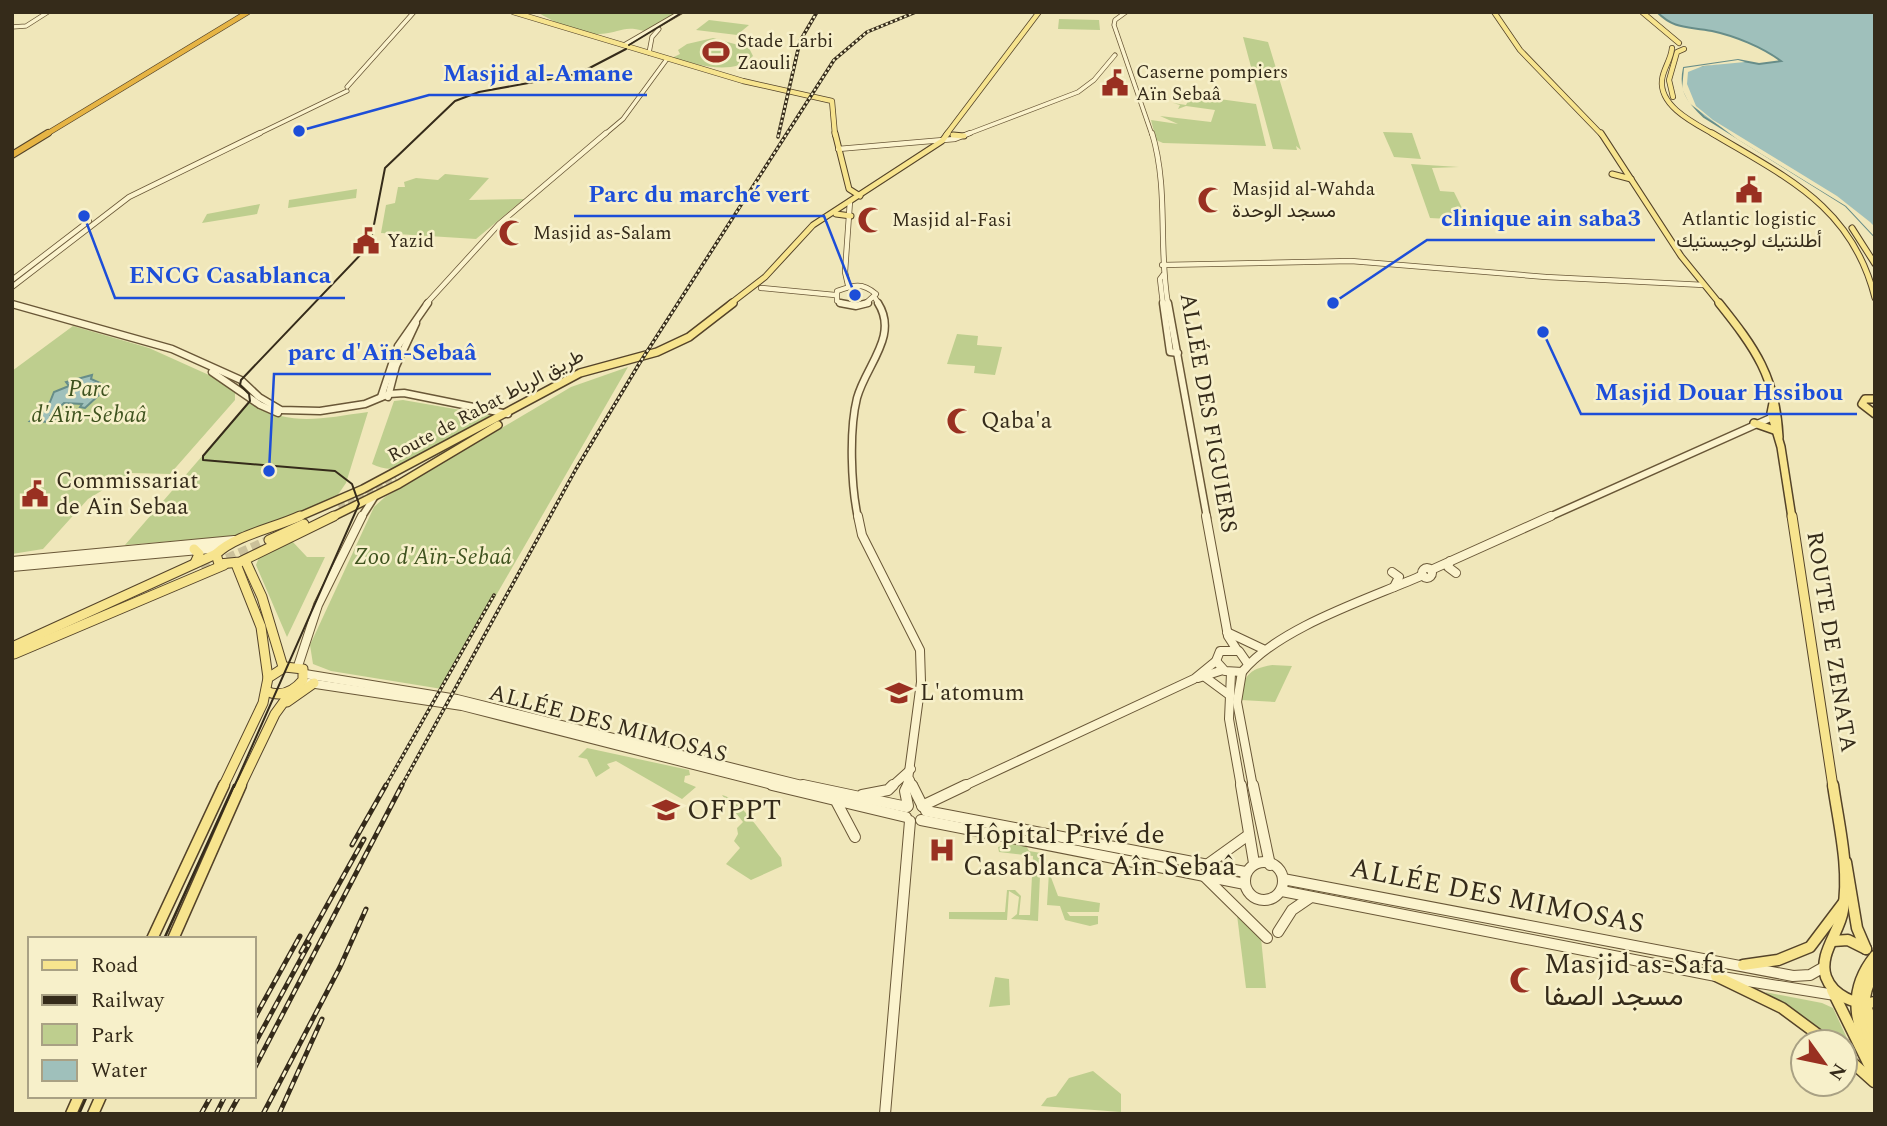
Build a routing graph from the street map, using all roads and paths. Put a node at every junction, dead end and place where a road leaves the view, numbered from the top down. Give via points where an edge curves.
1 (48, 12) edge
2 (242, 12) edge
3 (248, 12) edge
4 (414, 12) edge
5 (513, 12) edge
6 (681, 12) edge
7 (687, 12) edge
8 (1040, 12) edge
9 (1125, 12) edge
10 (1494, 12) edge
11 (1640, 12) edge
12 (12, 27) edge
13 (1679, 43) junction
14 (624, 45) junction
15 (1671, 45) junction
16 (1684, 49) junction
17 (649, 53) junction
18 (1118, 57) junction
19 (669, 59) junction
20 (688, 65) junction
21 (734, 71) dead end
22 (716, 73) junction
23 (834, 106) junction
24 (964, 136) joint
25 (947, 139) junction
26 (838, 149) junction
27 (12, 153) edge
28 (572, 166) junction
29 (183, 169) junction
30 (1612, 174) dead end
31 (1631, 178) junction
32 (861, 196) junction
33 (851, 202) junction
34 (836, 214) junction
35 (851, 216) junction
36 (1875, 264) edge
37 (1162, 265) junction
38 (12, 281) edge
39 (848, 285) junction
40 (1705, 286) junction
41 (12, 287) edge
42 (761, 288) junction
43 (835, 295) junction
44 (875, 298) junction
45 (1875, 298) edge
46 (869, 304) junction
47 (12, 306) edge
48 (880, 306) junction
49 (99, 328) junction
50 (390, 386) junction
51 (406, 393) junction
52 (384, 398) junction
53 (1874, 398) edge
54 (1875, 414) edge
55 (508, 416) junction
56 (1775, 416) junction
57 (1754, 423) junction
58 (1776, 434) junction
59 (376, 496) junction
60 (337, 506) tunnel mouth
61 (246, 538) junction
62 (267, 538) tunnel mouth
63 (234, 540) junction
64 (194, 549) junction
65 (218, 551) junction
66 (254, 553) junction
67 (12, 561) edge
68 (1450, 561) junction
69 (240, 562) junction
70 (224, 565) junction
71 (199, 566) junction
72 (12, 567) edge
73 (1392, 572) dead end
74 (1456, 573) dead end
75 (1394, 587) junction
76 (1228, 634) junction
77 (1224, 649) junction
78 (1263, 649) junction
79 (1239, 651) junction
80 (13, 652) edge
81 (1216, 661) junction
82 (1248, 664) junction
83 (283, 667) junction
84 (302, 670) junction
85 (1227, 671) junction
86 (1242, 672) junction
87 (1205, 677) junction
88 (268, 678) junction
89 (1194, 679) junction
90 (314, 683) junction
91 (295, 689) junction
92 (266, 691) junction
93 (1228, 694) junction
94 (275, 714) junction
95 (911, 768) junction
96 (854, 796) junction
97 (837, 803) junction
98 (915, 813) junction
99 (1247, 836) junction
100 (855, 837) dead end
101 (1843, 853) junction
102 (1254, 863) junction
103 (1207, 864) junction
104 (1270, 865) junction
105 (1245, 872) junction
106 (1205, 877) junction
107 (1283, 878) junction
108 (1245, 884) junction
109 (1282, 891) junction
110 (1311, 897) junction
111 (1844, 902) junction
112 (1278, 932) dead end
113 (153, 937) edge
114 (174, 937) edge
115 (1267, 938) dead end
116 (1833, 941) junction
117 (1872, 955) edge
118 (1743, 965) junction
119 (1824, 967) junction
120 (1875, 970) edge
121 (1716, 976) junction
122 (1852, 998) edge
123 (1809, 1028) edge
124 (1875, 1034) edge
125 (1875, 1052) edge
126 (1875, 1064) edge
127 (1859, 1067) edge
128 (1875, 1080) edge
129 (78, 1098) edge
130 (100, 1098) edge
131 (71, 1114) edge
132 (93, 1114) edge
133 (885, 1114) edge

1 - 12 street via 26,26
2 - 27 highway
3 - 27 highway
4 - 29 street via 345,89
5 - 14 main road
6 - 14 street
7 - 17 street via 654,33
8 - 25 main road
8 - 25 main road
9 - 18 street via 1114,22
10 - 31 main road, ROUTE DE ZENATA via 1520,50 1600,130
11 - 13 main road
11 - 15 main road
13 - 15 main road
13 - 16 main road via 1687,47
14 - 17 main road
15 - 16 main road
15 - 45 main road via 1661,80 1669,100 1687,118 1796,186 1831,214 1857,242
16 - 36 main road via 1677,52 1667,83 1678,104 1816,195 1856,232
17 - 19 main road
18 - 24 street via 1078,92
18 - 37 street, ALLÉE DES FIGUIERS via 1140,101 1161,174
19 - 20 main road
19 - 28 street via 628,114
20 - 22 main road
20 - 23 main road
21 - 22 main road
22 - 23 main road via 827,99
23 - 26 main road
24 - 25 main road
25 - 26 street
25 - 32 main road, Route de Rabat طريق الرباط
26 - 32 main road via 849,189
28 - 50 street via 496,231 420,316
28 - 52 street via 496,226 415,316 392,360
29 - 38 street via 120,197
29 - 41 street via 125,199
30 - 31 main road
31 - 40 main road, ROUTE DE ZENATA
32 - 33 main road, Route de Rabat طريق الرباط
33 - 34 main road, Route de Rabat طريق الرباط
33 - 35 street
33 - 55 main road, Route de Rabat طريق الرباط via 809,229 755,286 681,342 580,373
34 - 35 main road
34 - 42 main road, Route de Rabat طريق الرباط via 808,235
35 - 39 street via 845,272
37 - 40 street via 1347,262 1507,277
37 - 76 street, ALLÉE DES FIGUIERS via 1174,352
39 - 43 street
39 - 44 street via 872,288
40 - 56 main road, ROUTE DE ZENATA via 1760,355
42 - 43 street
42 - 55 main road, Route de Rabat طريق الرباط via 681,348 586,375
43 - 46 street via 844,305
44 - 46 street
44 - 48 street
46 - 48 street
47 - 49 street
48 - 95 street via 887,328 856,399 851,488 862,535 920,650
49 - 52 street via 164,346 241,380 273,407 289,411 357,406
49 - 52 street via 167,351 232,383 247,400 285,414 360,409
50 - 51 street
50 - 52 street
51 - 52 street
51 - 55 street
53 - 54 main road via 1862,404
55 - 55 main road via 395,479
55 - 59 main road, Route de Rabat طريق الرباط
55 - 61 main road, Route de Rabat طريق الرباط via 353,494
56 - 57 street
56 - 58 main road, ROUTE DE ZENATA
57 - 58 main road
57 - 68 street
58 - 101 main road, ROUTE DE ZENATA
59 - 66 main road
59 - 84 street, Route de Rabat طريق الرباط via 366,506 304,643
60 - 62 main road
61 - 63 main road, Route de Rabat طريق الرباط
61 - 66 main road via 256,541
63 - 65 main road
63 - 67 street
64 - 65 street
64 - 71 main road
64 - 72 street
65 - 70 main road via 216,561
65 - 71 main road
66 - 69 main road
68 - 74 street via 1448,567
68 - 75 street via 1431,570 1432,576
69 - 70 main road
69 - 83 main road via 262,597
69 - 88 main road via 261,627
70 - 80 main road
71 - 80 main road
71 - 80 main road via 23,643
73 - 75 street via 1399,577
75 - 78 street
76 - 77 street, ALLÉE DES FIGUIERS
76 - 78 street
76 - 79 street, ALLÉE DES FIGUIERS
77 - 79 street
77 - 81 street
78 - 79 street
78 - 82 street
79 - 82 street
81 - 85 street
81 - 89 street
82 - 86 street
83 - 84 main road
83 - 88 main road
84 - 91 main road
84 - 96 street, ALLÉE DES MIMOSAS via 464,698
85 - 86 street
85 - 87 street
85 - 93 street
86 - 104 street via 1239,719
87 - 89 street
87 - 93 street
88 - 92 main road
89 - 98 street
90 - 91 street, ALLÉE DES MIMOSAS
90 - 94 main road
90 - 97 street, ALLÉE DES MIMOSAS via 462,706
91 - 92 main road via 276,695
91 - 94 main road
92 - 113 main road
93 - 99 street
94 - 114 main road
95 - 96 street via 888,790
95 - 98 street via 905,791
96 - 98 street, ALLÉE DES MIMOSAS
97 - 98 street, ALLÉE DES MIMOSAS
97 - 100 street
98 - 103 street, ALLÉE DES MIMOSAS
98 - 106 street, ALLÉE DES MIMOSAS
98 - 133 street
99 - 102 street
99 - 103 street
101 - 111 main road, ROUTE DE ZENATA
101 - 117 main road, ROUTE DE ZENATA via 1857,928
102 - 104 street
102 - 105 street
103 - 105 street, ALLÉE DES MIMOSAS
104 - 107 street
105 - 108 street
106 - 108 street, ALLÉE DES MIMOSAS
106 - 115 street
107 - 109 street
107 - 118 street, ALLÉE DES MIMOSAS
108 - 109 street via 1264,898 1277,897
109 - 110 street, ALLÉE DES MIMOSAS
110 - 112 street via 1293,910
110 - 121 street, ALLÉE DES MIMOSAS
111 - 116 main road, ROUTE DE ZENATA
111 - 118 main road via 1811,947 1777,961
116 - 117 main road via 1848,940
116 - 119 main road, ROUTE DE ZENATA
117 - 122 main road
118 - 119 street, ALLÉE DES MIMOSAS via 1799,976
119 - 122 main road
120 - 122 main road
121 - 122 street, ALLÉE DES MIMOSAS
121 - 123 main road via 1782,1008
122 - 124 main road
122 - 125 main road
122 - 126 main road via 1858,1026
122 - 128 main road
127 - 128 main road
129 - 131 main road
130 - 132 main road

